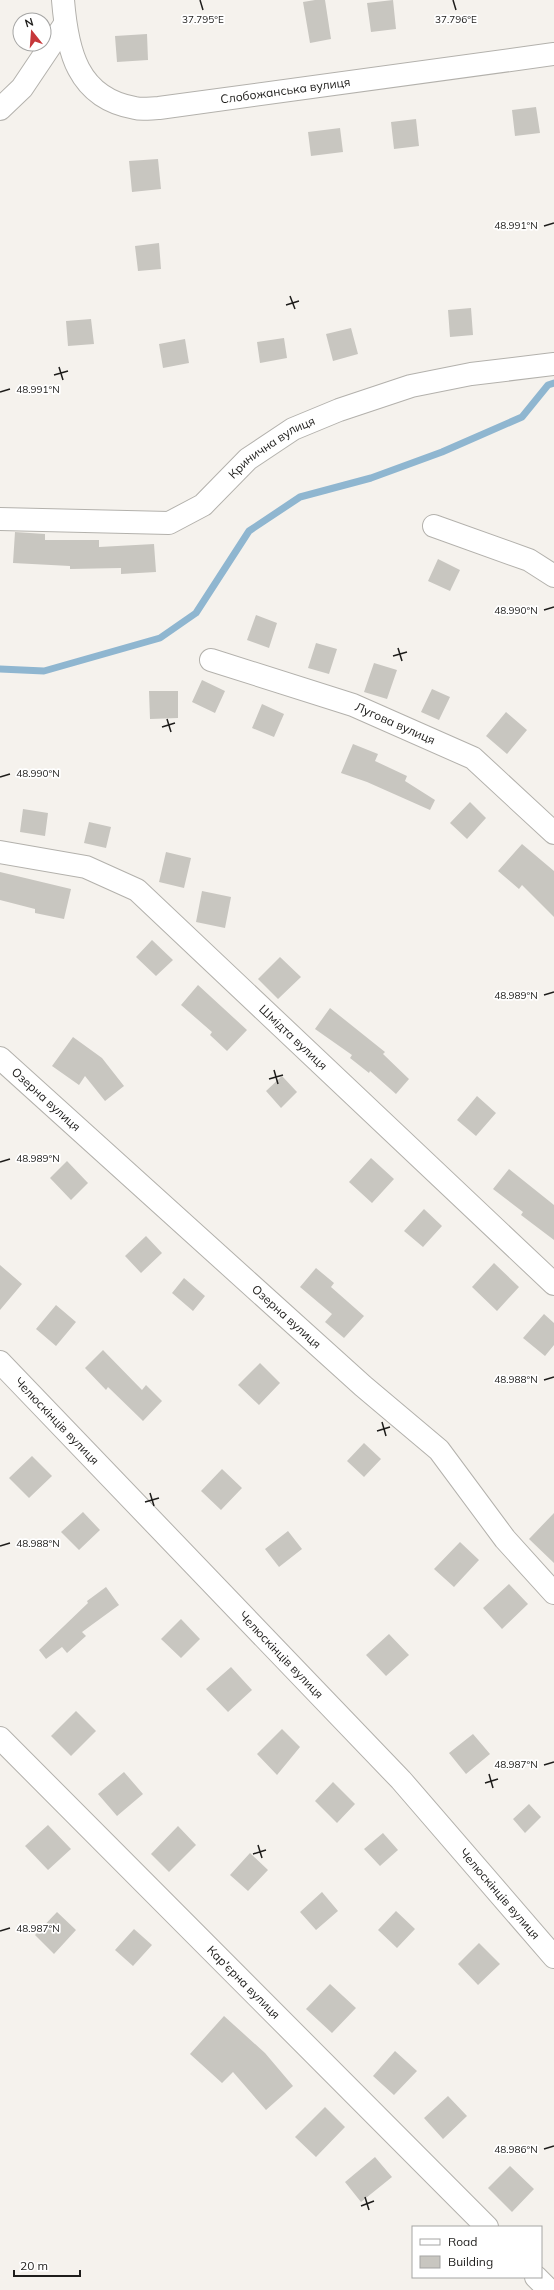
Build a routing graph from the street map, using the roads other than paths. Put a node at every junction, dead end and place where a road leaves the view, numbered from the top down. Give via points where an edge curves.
1 (63, 0) edge
2 (65, 24) junction
3 (554, 54) edge
4 (0, 109) edge
5 (554, 364) edge
6 (0, 519) edge
7 (434, 526) dead end
8 (554, 576) edge
9 (211, 660) dead end
10 (554, 833) edge
11 (0, 852) edge
12 (0, 1058) edge
13 (554, 1284) edge
14 (0, 1362) edge
15 (554, 1593) edge
16 (0, 1738) edge
17 (554, 1957) edge
18 (486, 2226) edge
19 (537, 2278) edge
20 (549, 2290) edge

1 - 2 street, Слобожанська вулиця
2 - 3 street, Слобожанська вулиця via 71,52 83,78 104,99 135,109 159,108
2 - 4 street via 22,88
5 - 6 street, Кринична вулиця via 471,374 411,386 293,429 248,460 203,505 169,523
7 - 8 street via 529,560
9 - 10 street, Лугова вулиця via 353,705 473,758
11 - 13 street, Шмідта вулиця via 86,867 136,890
12 - 15 street, Озерна вулиця via 357,1381 439,1450 505,1539
14 - 17 street, Челюскінців вулиця via 401,1780
16 - 18 street, Кар'єрна вулиця
19 - 20 street

